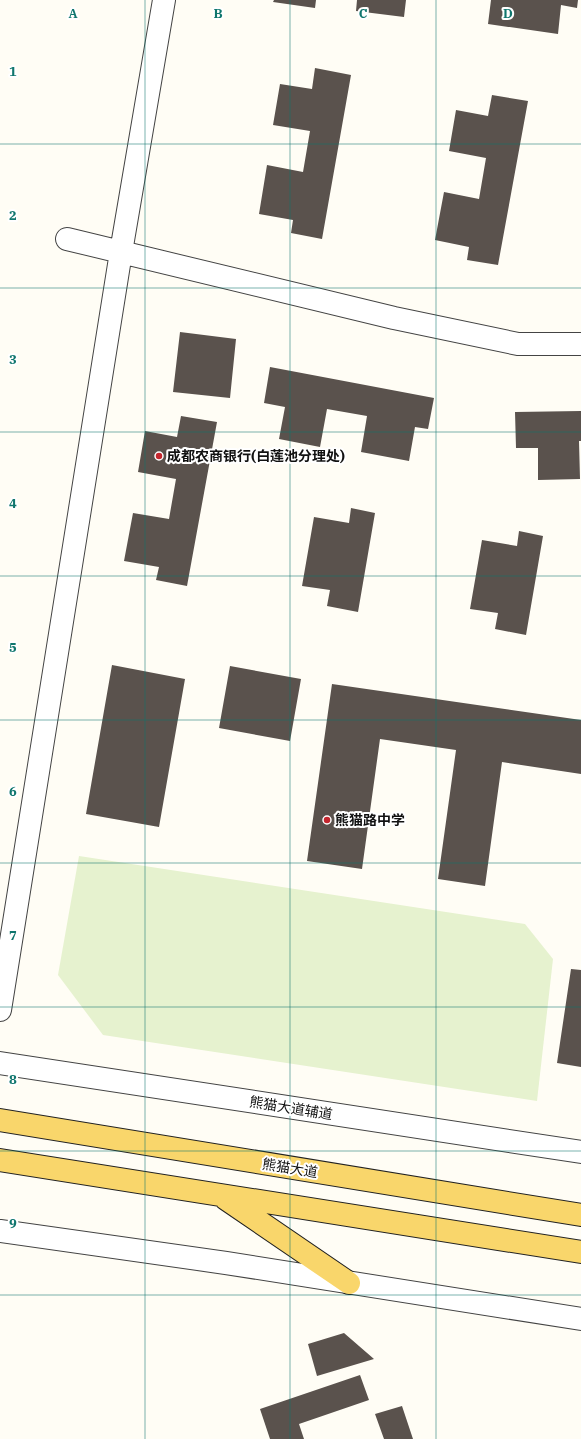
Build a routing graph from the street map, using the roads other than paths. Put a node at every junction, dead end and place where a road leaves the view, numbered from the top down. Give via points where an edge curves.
1 (164, 0) edge
2 (67, 239) dead end
3 (121, 252) junction
4 (581, 344) edge
5 (0, 1010) edge
6 (0, 1063) edge
7 (0, 1120) edge
8 (581, 1152) edge
9 (0, 1160) edge
10 (220, 1195) junction
11 (581, 1215) edge
12 (0, 1231) edge
13 (581, 1252) edge
14 (349, 1283) junction
15 (581, 1319) edge

1 - 3 street
2 - 3 street
3 - 4 street via 394,318 518,344
3 - 5 street
6 - 8 street, 熊猫大道辅道
7 - 11 main road, 熊猫大道
9 - 10 main road
10 - 13 main road
10 - 14 main road
12 - 14 street
14 - 15 street

